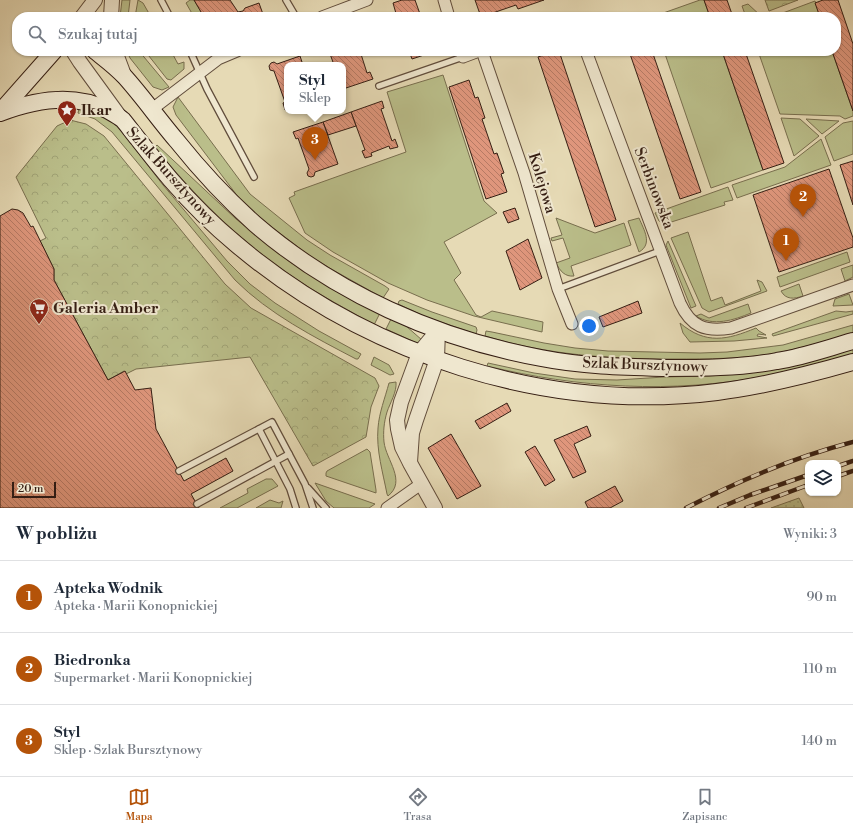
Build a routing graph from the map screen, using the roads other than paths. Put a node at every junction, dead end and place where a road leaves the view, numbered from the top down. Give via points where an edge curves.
1 (95, 0) edge
2 (112, 0) edge
3 (161, 0) edge
4 (286, 0) edge
5 (367, 0) edge
6 (444, 0) edge
7 (86, 12) edge
8 (111, 12) edge
9 (167, 12) edge
10 (293, 12) edge
11 (335, 12) edge
12 (448, 12) edge
13 (50, 56) edge
14 (76, 56) edge
15 (101, 56) edge
16 (117, 56) edge
17 (192, 56) edge
18 (225, 56) edge
19 (457, 56) edge
20 (483, 56) edge
21 (588, 56) edge
22 (200, 72) junction
23 (124, 76) junction
24 (379, 86) dead end
25 (151, 110) junction
26 (0, 112) edge
27 (122, 120) junction
28 (254, 177) dead end
29 (660, 251) junction
30 (853, 285) edge
31 (558, 289) junction
32 (572, 324) dead end
33 (438, 330) junction
34 (853, 341) edge
35 (419, 353) junction
36 (437, 360) junction
37 (853, 362) edge
38 (258, 429) junction
39 (289, 454) junction
40 (276, 461) junction
41 (410, 463) junction
42 (179, 471) dead end
43 (305, 484) junction
44 (421, 484) junction
45 (197, 504) dead end
46 (295, 506) edge
47 (430, 506) edge
48 (313, 508) edge
49 (326, 508) edge
50 (387, 508) edge

1 - 7 street
2 - 8 street
3 - 9 lane
4 - 10 lane
5 - 11 street
6 - 12 street
13 - 26 main road
14 - 27 street, Szlak Bursztynowy
15 - 23 main road, Szlak Bursztynowy
16 - 23 street
17 - 22 lane
18 - 22 street
19 - 24 lane
20 - 31 street, Kolejowa via 524,173
21 - 29 street, Serbinowska
22 - 25 street
22 - 28 lane
23 - 25 main road, Szlak Bursztynowy
25 - 33 main road, Szlak Bursztynowy via 236,207 278,242 352,291 391,311
26 - 27 main road via 32,103 64,99 91,103
27 - 35 main road, Szlak Bursztynowy via 192,203 258,262 341,317
29 - 30 street, Serbinowska via 688,318 702,328 711,330 731,328
29 - 31 lane
31 - 32 street, Kolejowa
33 - 34 main road, Szlak Bursztynowy via 478,344 541,358 631,367 762,364
33 - 35 street
33 - 36 street
35 - 36 main road, Szlak Bursztynowy
35 - 41 street via 397,420 400,438
36 - 37 main road, Szlak Bursztynowy via 532,385 596,393 654,395 745,388
36 - 41 street via 412,432
38 - 39 lane via 272,422
38 - 40 lane
38 - 42 lane
39 - 40 lane
39 - 43 lane
40 - 45 lane
40 - 46 lane via 290,489
41 - 44 street
43 - 48 lane
43 - 49 lane
44 - 47 street
44 - 50 street

